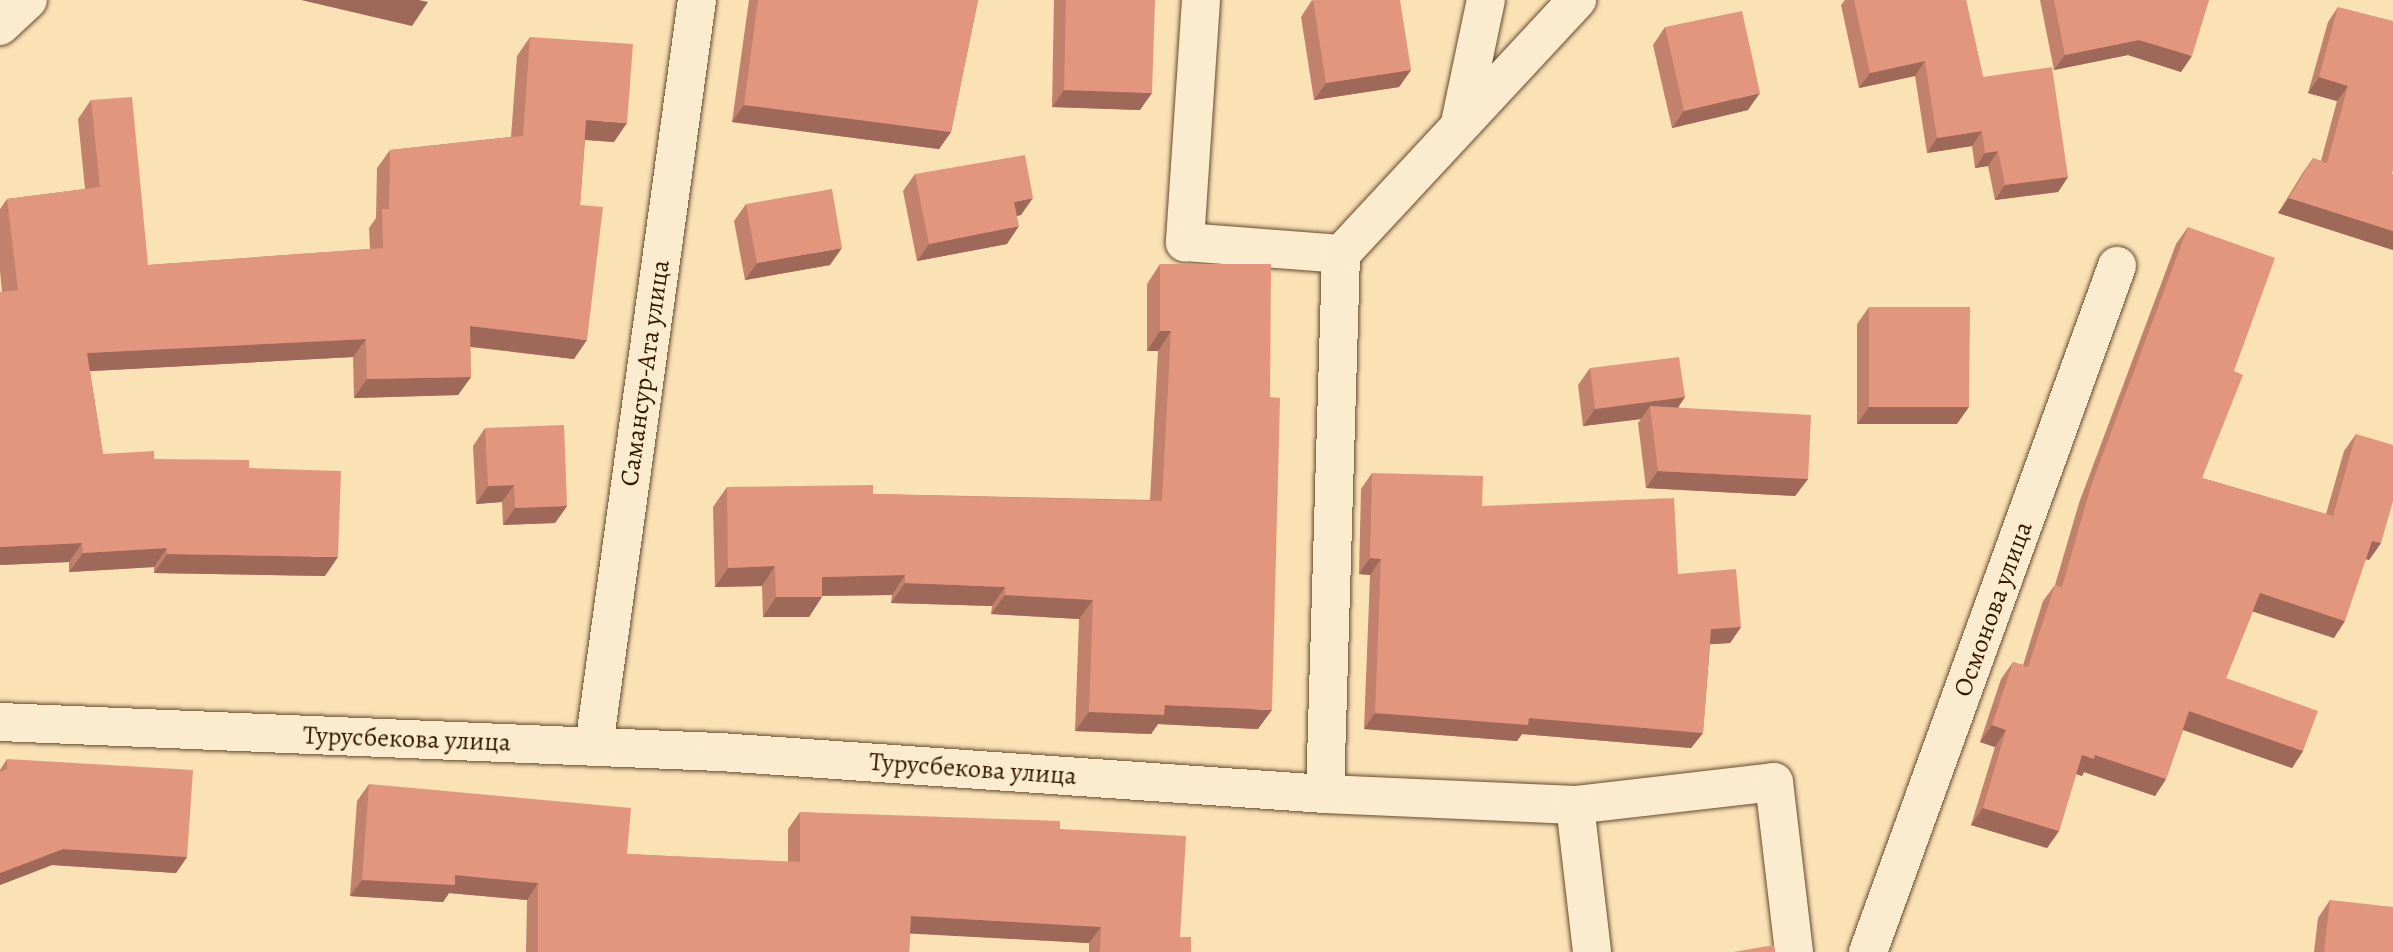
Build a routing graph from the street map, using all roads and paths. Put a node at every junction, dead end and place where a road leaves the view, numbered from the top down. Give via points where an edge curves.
1 (28, 0) edge
2 (696, 0) edge
3 (1201, 0) edge
4 (1486, 0) edge
5 (1577, 0) edge
6 (0, 26) edge
7 (1460, 123) junction
8 (1341, 254) junction
9 (2117, 266) dead end
10 (0, 722) edge
11 (594, 746) junction
12 (1325, 793) junction
13 (1575, 805) junction
14 (1592, 952) edge
15 (1794, 952) edge
16 (1868, 952) edge

1 - 6 street
2 - 11 street, Самансур-Ата улица
3 - 8 street via 1185,242
4 - 7 street
5 - 7 street
7 - 8 street
8 - 12 street
9 - 16 street, Осмонова улица
10 - 11 street, Турусбекова улица
11 - 12 street, Турусбекова улица
12 - 13 street, Турусбекова улица
13 - 14 street
13 - 15 street, Турусбекова улица via 1774,782

